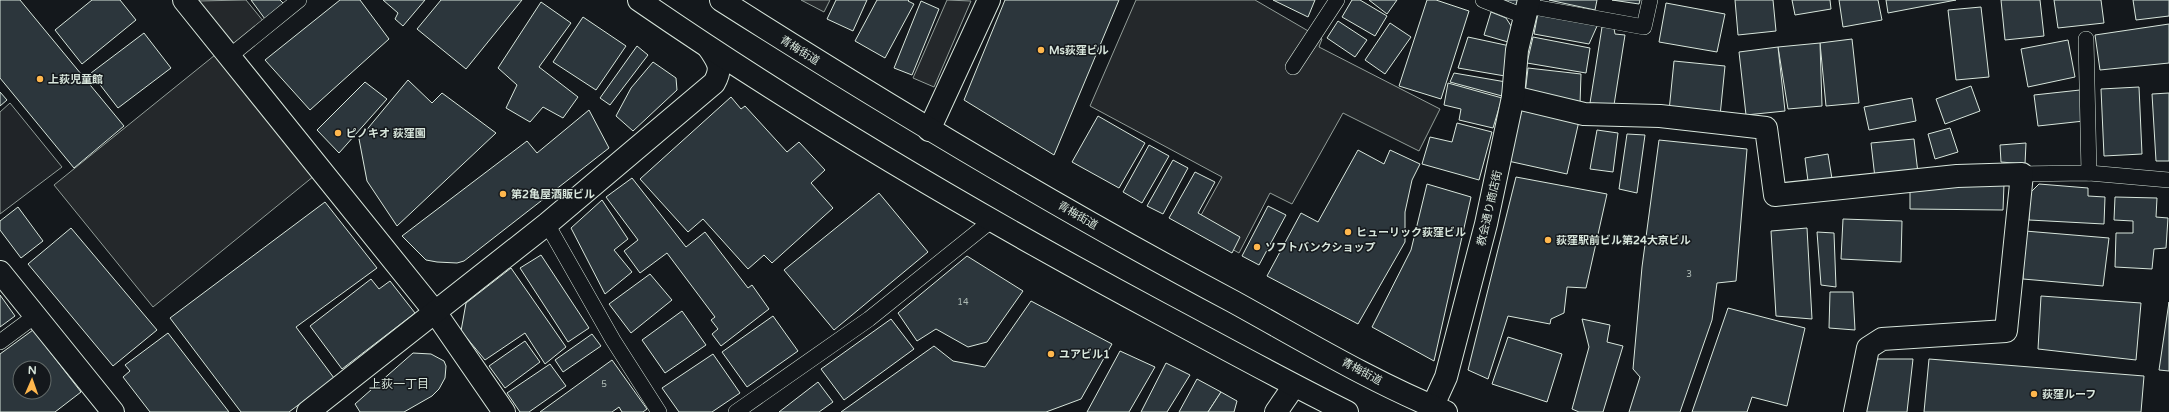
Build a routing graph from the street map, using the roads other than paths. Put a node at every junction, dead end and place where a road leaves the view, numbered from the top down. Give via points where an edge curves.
1 (184, 0) edge
2 (299, 0) edge
3 (639, 0) edge
4 (721, 0) edge
5 (989, 0) edge
6 (1337, 0) edge
7 (1483, 0) edge
8 (1650, 0) edge
9 (1527, 8) edge
10 (2086, 39) dead end
11 (709, 48) junction
12 (230, 56) junction
13 (1293, 67) dead end
14 (1513, 97) junction
15 (929, 130) junction
16 (2089, 173) junction
17 (2022, 174) junction
18 (2169, 180) edge
19 (991, 221) junction
20 (547, 224) junction
21 (0, 272) edge
22 (435, 312) junction
23 (35, 316) junction
24 (0, 342) edge
25 (1294, 386) junction
26 (1436, 410) edge
27 (113, 412) edge
28 (308, 412) edge
29 (504, 412) edge
30 (659, 412) edge
31 (736, 412) edge
32 (1276, 412) edge
33 (1347, 412) edge
34 (1855, 412) edge

1 - 12 street
2 - 12 lane
3 - 11 street
4 - 15 street, 青梅街道
5 - 15 street
6 - 13 lane
7 - 9 lane
8 - 9 lane via 1644,27
9 - 14 street, 教会通り商店街 via 1517,50
10 - 16 lane
11 - 19 street
11 - 20 street via 718,63 719,74 714,83
12 - 22 street
14 - 17 street via 1584,114 1660,116 1766,128 1775,195 1957,176
14 - 26 street, 教会通り商店街 via 1484,232
15 - 26 street, 青梅街道 via 1189,278
16 - 17 lane
16 - 18 lane
17 - 34 street via 2006,331 1882,339 1868,348
19 - 25 street
19 - 31 lane via 869,319
20 - 22 street
20 - 30 lane via 613,340
21 - 23 street
22 - 28 street
22 - 29 street
23 - 24 lane
23 - 27 street
25 - 32 street
25 - 33 street

